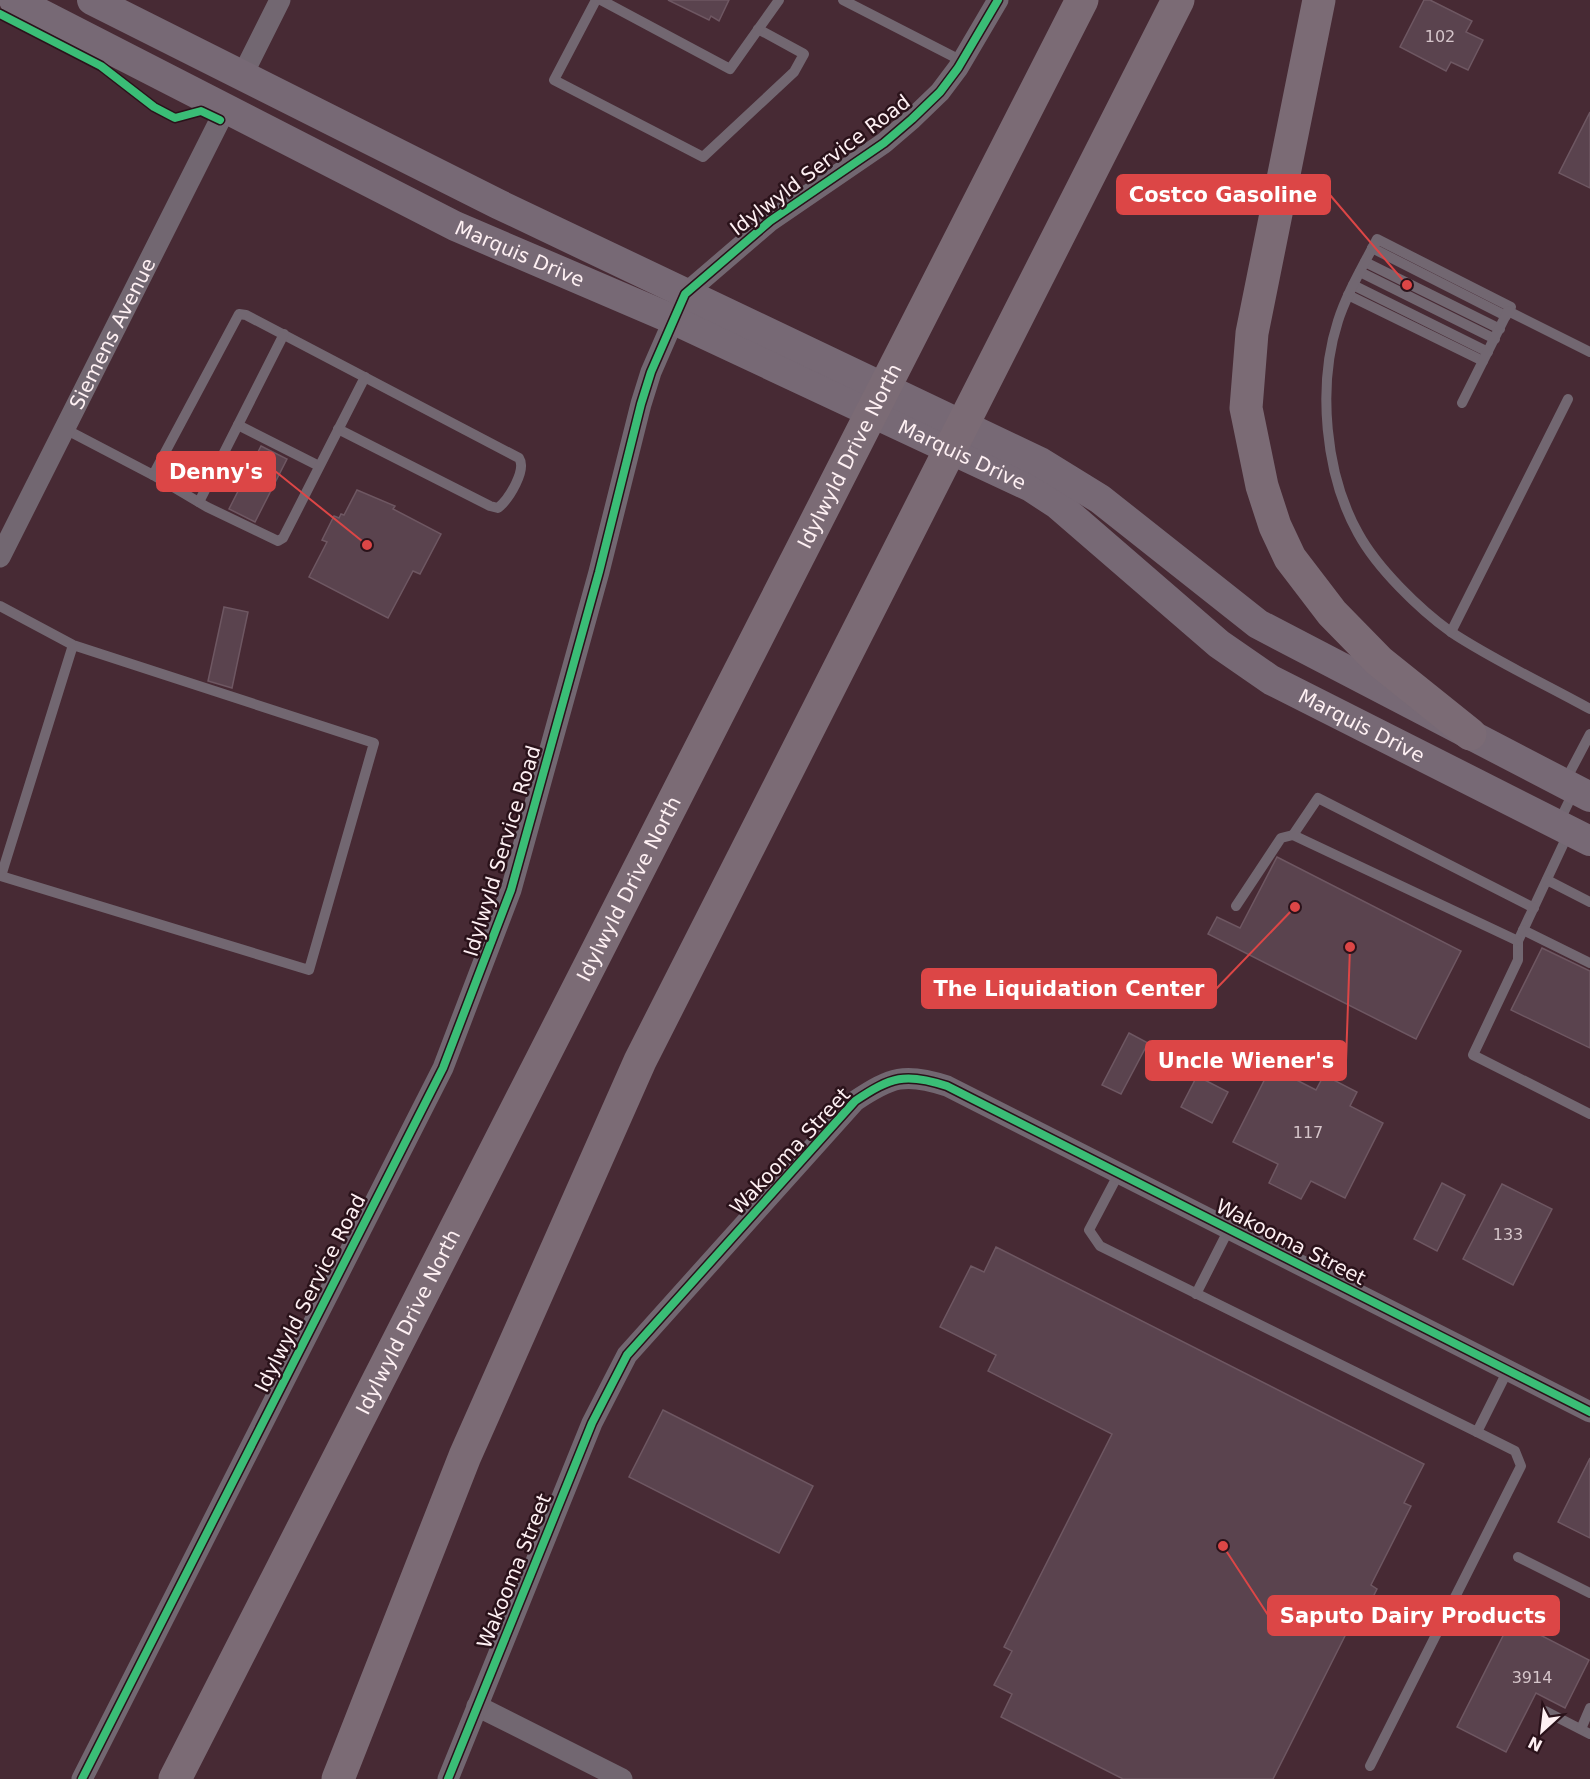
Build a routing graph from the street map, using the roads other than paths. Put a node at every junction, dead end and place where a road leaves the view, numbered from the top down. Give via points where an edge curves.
1 (14, 0) edge
2 (92, 0) edge
3 (280, 0) edge
4 (596, 0) edge
5 (601, 0) edge
6 (779, 0) edge
7 (843, 0) edge
8 (998, 0) edge
9 (1082, 0) edge
10 (1178, 0) edge
11 (1319, 0) edge
12 (758, 29) junction
13 (962, 61) junction
14 (242, 76) junction
15 (225, 110) junction
16 (1362, 267) junction
17 (1351, 290) junction
18 (678, 306) junction
19 (1507, 314) junction
20 (284, 334) junction
21 (1497, 334) junction
22 (1590, 352) edge
23 (1485, 357) junction
24 (365, 377) junction
25 (1568, 399) dead end
26 (880, 400) junction
27 (1462, 403) dead end
28 (238, 425) junction
29 (65, 429) junction
30 (338, 429) junction
31 (956, 436) junction
32 (319, 466) junction
33 (153, 475) junction
34 (199, 502) junction
35 (0, 557) edge
36 (0, 606) edge
37 (1451, 632) junction
38 (74, 645) junction
39 (1590, 709) edge
40 (1470, 734) junction
41 (1590, 734) edge
42 (1585, 790) edge
43 (1573, 832) edge
44 (1293, 835) junction
45 (1547, 880) junction
46 (1590, 902) edge
47 (1236, 906) dead end
48 (1534, 908) junction
49 (1523, 930) junction
50 (1518, 941) junction
51 (1590, 963) edge
52 (1590, 1114) edge
53 (1119, 1173) junction
54 (1229, 1229) junction
55 (1196, 1294) junction
56 (1508, 1370) junction
57 (1590, 1412) edge
58 (1477, 1432) junction
59 (1518, 1557) dead end
60 (1590, 1593) edge
61 (477, 1706) junction
62 (1590, 1708) edge
63 (1545, 1711) dead end
64 (1585, 1732) edge
65 (1370, 1766) dead end
66 (82, 1779) edge
67 (175, 1779) edge
68 (338, 1779) edge
69 (448, 1779) edge
70 (622, 1779) edge

1 - 15 main road, Marquis Drive
2 - 14 main road, Marquis Drive
3 - 14 street
4 - 12 lane via 554,80 703,156 794,72 804,54
5 - 12 lane via 730,69
6 - 12 lane
7 - 13 lane
8 - 13 street, Idylwyld Service Road
9 - 26 highway, Idylwyld Drive North
10 - 31 highway
11 - 40 highway via 1252,333 1246,408 1262,486 1290,558 1332,613 1379,661
13 - 18 street, Idylwyld Service Road via 940,92 884,143 770,220
14 - 15 main road
14 - 18 main road, Marquis Drive
15 - 18 main road, Marquis Drive via 455,226
15 - 29 street, Siemens Avenue
16 - 17 lane
16 - 19 lane via 1372,248
16 - 21 lane
17 - 23 lane
17 - 37 lane via 1330,355 1326,418 1336,478 1358,533 1401,590
18 - 26 main road, Marquis Drive
18 - 66 street, Idylwyld Service Road via 641,404 599,573 511,890 459,1029 443,1068
19 - 21 lane
19 - 22 lane
20 - 24 lane
20 - 28 lane
20 - 33 lane via 246,315 236,317
21 - 23 lane
23 - 27 lane
24 - 30 lane
24 - 30 lane via 519,458 522,470 498,508
25 - 37 lane
26 - 31 main road, Marquis Drive
26 - 67 highway, Idylwyld Drive North
28 - 32 lane
28 - 34 lane
29 - 33 lane
29 - 35 street, Siemens Avenue
30 - 32 lane
31 - 40 main road, Marquis Drive via 1040,462 1100,499 1258,624
31 - 43 main road, Marquis Drive via 1058,504 1219,644 1271,680
31 - 68 highway via 640,1060 465,1456
32 - 34 lane via 278,541
33 - 34 lane
36 - 38 lane
37 - 39 lane
38 - 38 lane via 1,876 309,970 374,743
40 - 42 main road, Marquis Drive
41 - 42 lane via 1570,772
42 - 43 lane
43 - 45 lane
44 - 47 lane via 1281,838
44 - 48 lane via 1318,798
44 - 50 lane
45 - 46 lane
45 - 48 lane
48 - 49 lane
49 - 50 lane
49 - 51 lane
50 - 52 lane via 1518,960 1473,1055
53 - 54 street, Wakooma Street
53 - 55 lane via 1089,1230 1100,1246
53 - 61 street, Wakooma Street via 947,1086 920,1077 894,1079 855,1101 627,1354 592,1423
54 - 55 lane
54 - 56 street, Wakooma Street
55 - 58 lane
56 - 57 street, Wakooma Street
56 - 58 lane
58 - 65 lane via 1515,1451 1521,1466
59 - 60 lane
61 - 69 street, Wakooma Street
61 - 70 street
62 - 64 lane
63 - 64 lane

